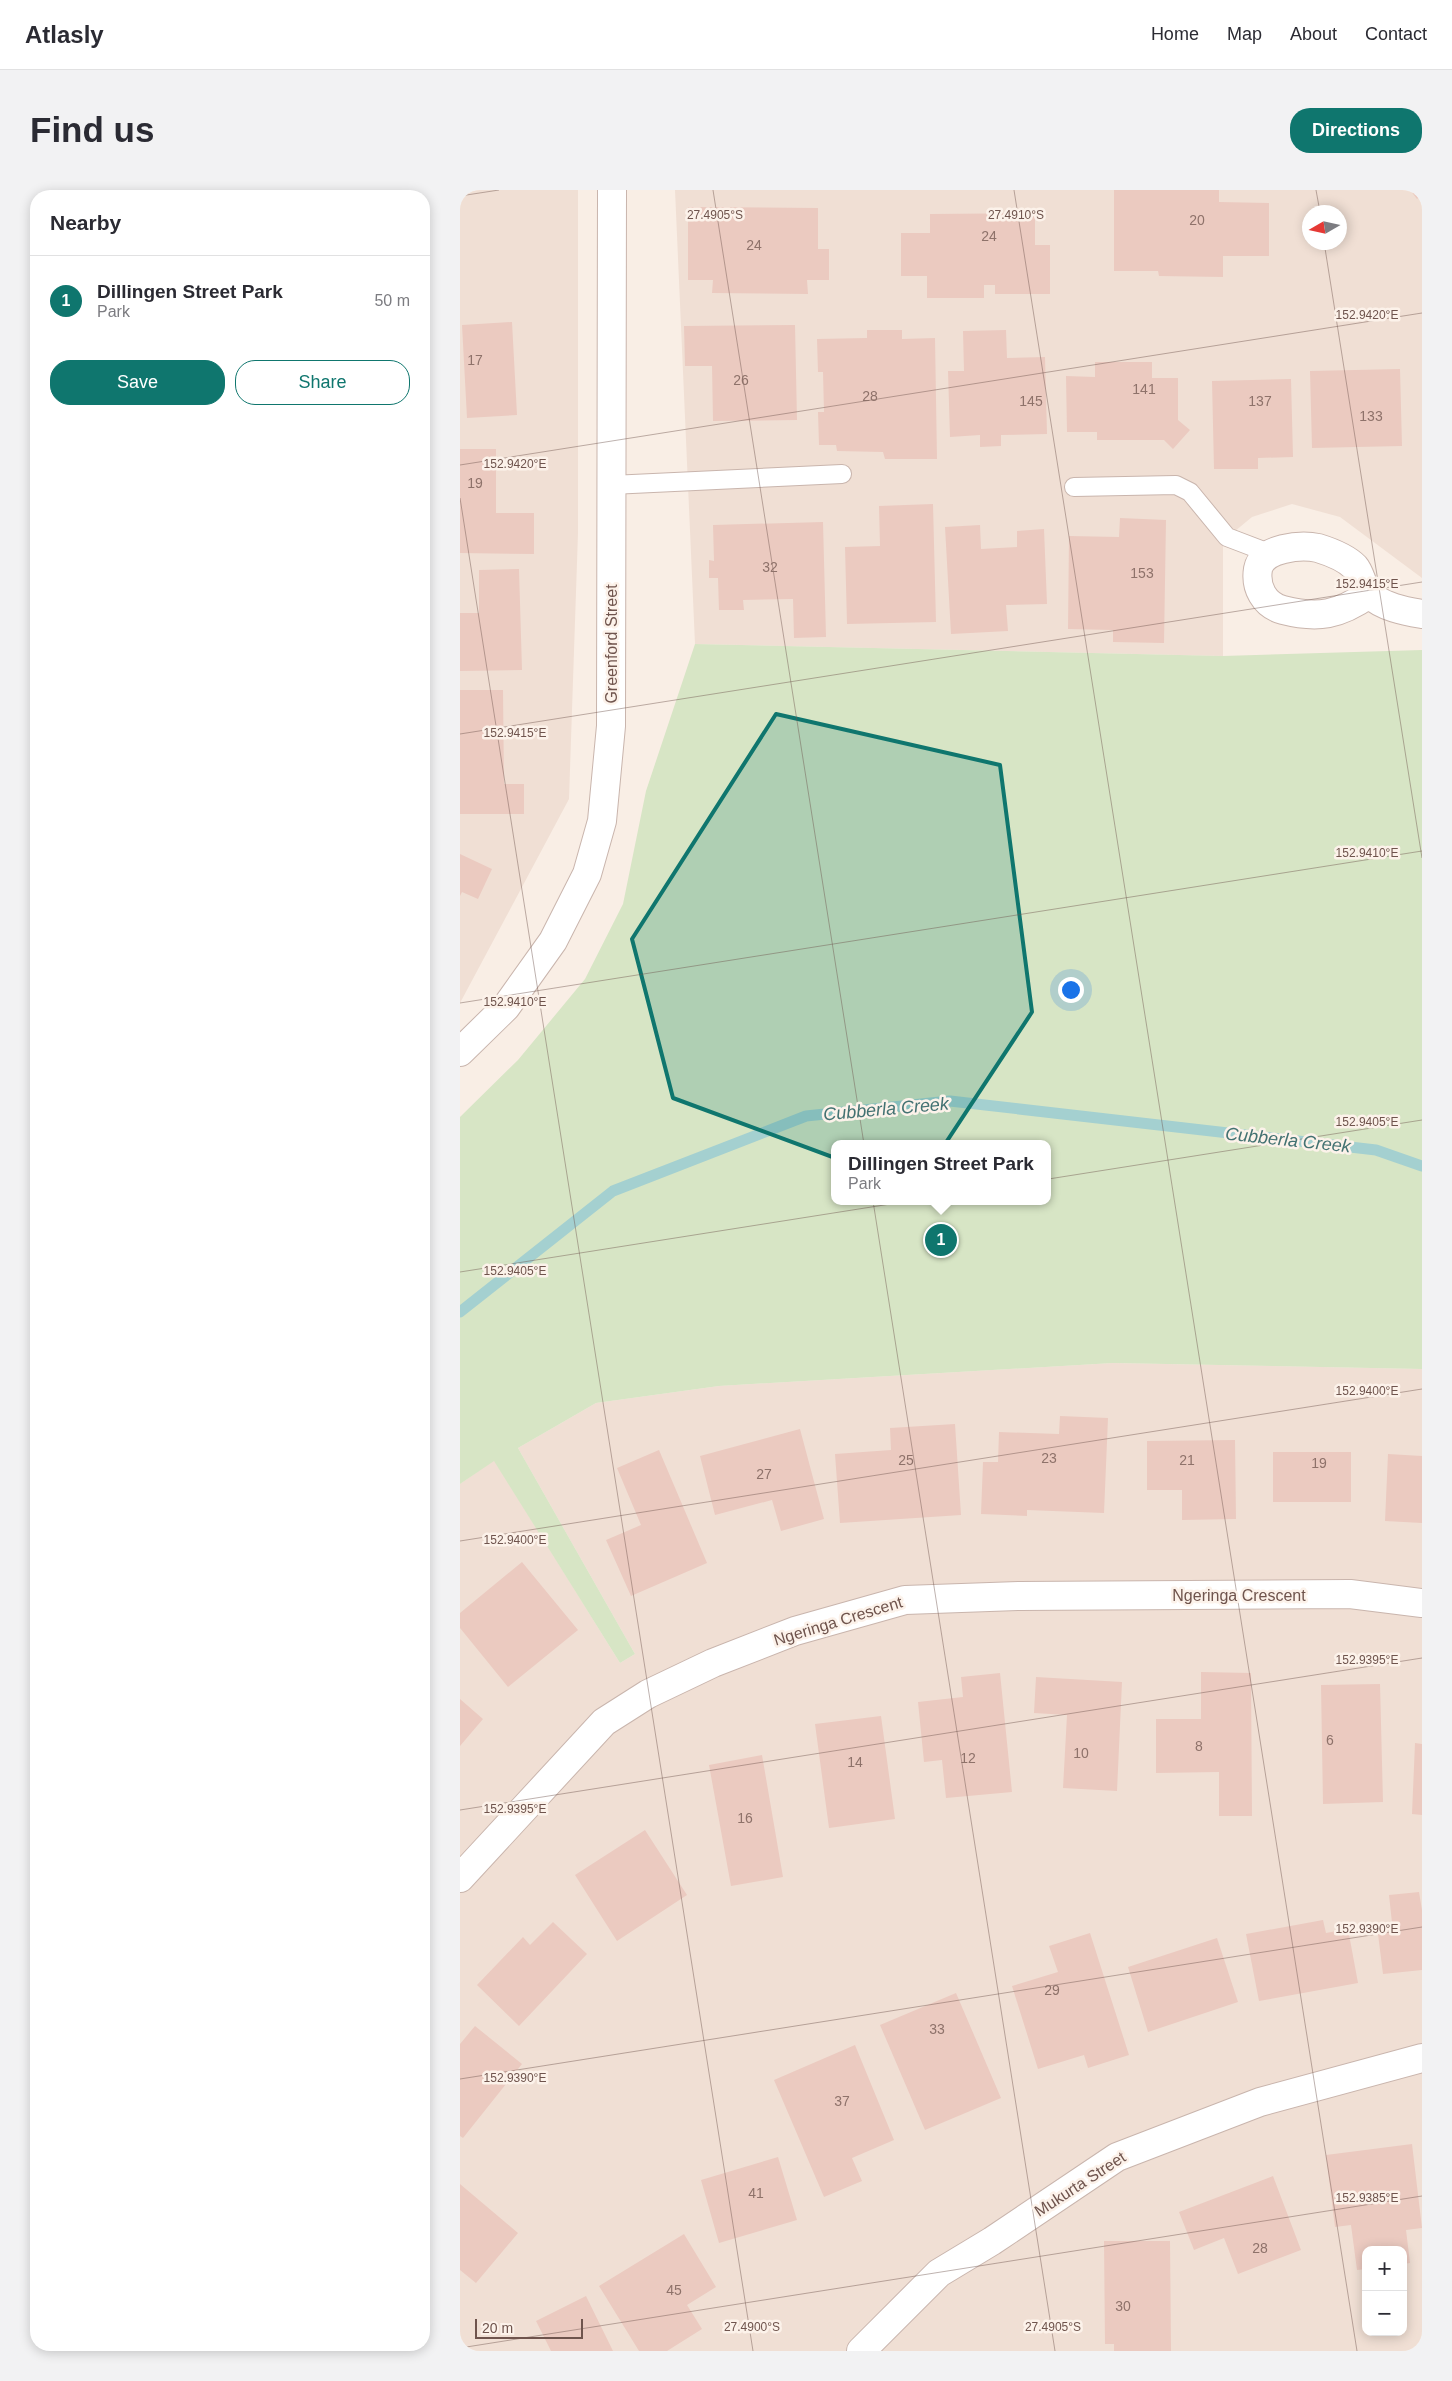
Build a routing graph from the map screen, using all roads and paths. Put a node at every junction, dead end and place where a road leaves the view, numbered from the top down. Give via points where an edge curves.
1 (612, 190) edge
2 (842, 474) dead end
3 (611, 485) junction
4 (1074, 487) dead end
5 (1269, 553) junction
6 (1369, 594) junction
7 (1422, 614) edge
8 (460, 1052) edge
9 (1422, 1603) edge
10 (460, 1878) edge
11 (1422, 2058) edge
12 (861, 2351) edge

1 - 3 street, Greenford Street
2 - 3 lane
3 - 8 street, Greenford Street via 611,726 602,821 586,874 553,941 506,1007
4 - 5 lane via 1176,485 1190,492 1227,537
5 - 6 street via 1316,548 1338,554 1355,568
5 - 6 street via 1259,566 1256,582 1264,599 1278,608 1304,615 1330,614 1352,606
6 - 7 street via 1397,610
9 - 10 street, Ngeringa Crescent via 1350,1594 905,1600 795,1631 713,1663 648,1694 604,1722
11 - 12 street, Mukurta Street via 1260,2102 1117,2157 939,2273

